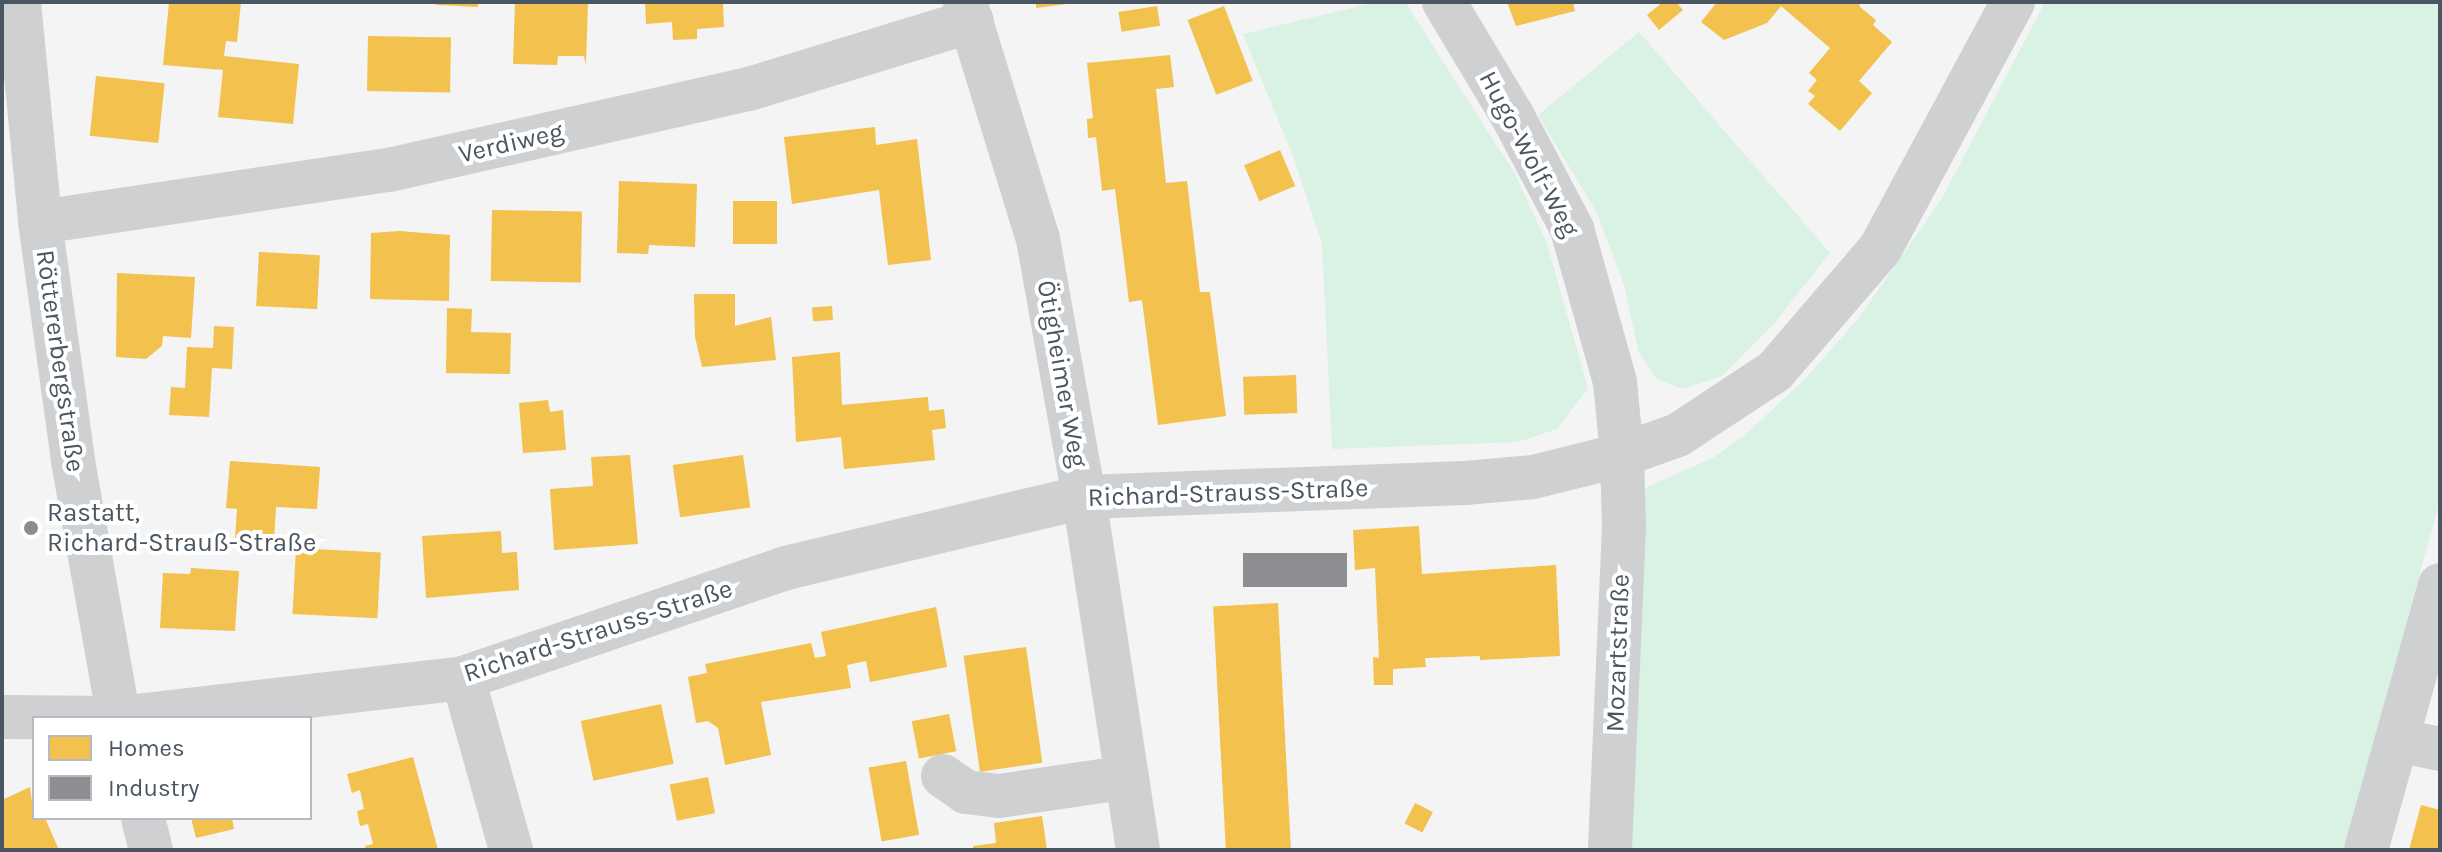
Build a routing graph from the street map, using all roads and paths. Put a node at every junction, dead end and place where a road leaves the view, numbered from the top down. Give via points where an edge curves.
1 (19, 2) edge
2 (1444, 2) edge
3 (2005, 5) edge
4 (969, 12) edge
5 (40, 222) junction
6 (1622, 455) junction
7 (1084, 497) junction
8 (2440, 585) edge
9 (463, 678) junction
10 (119, 716) edge
11 (136, 716) edge
12 (2, 717) edge
13 (32, 717) edge
14 (2397, 740) junction
15 (2440, 749) edge
16 (943, 776) dead end
17 (1127, 777) junction
18 (144, 820) edge
19 (151, 850) edge
20 (511, 850) edge
21 (1138, 850) edge
22 (1610, 850) edge
23 (2366, 850) edge

1 - 5 street, Röttererbergstraße
2 - 6 street, Hugo-Wolf-Weg via 1572,229 1615,382
3 - 6 street, Richard-Strauss-Straße via 1880,249 1775,371 1678,435
4 - 5 street, Verdiweg via 749,89 389,170
4 - 7 street, Ötigheimer Weg via 1038,239
5 - 10 street, Röttererbergstraße via 73,461
6 - 7 street, Richard-Strauss-Straße via 1533,477 1465,483
6 - 22 street, Mozartstraße via 1624,527
7 - 9 street, Richard-Strauss-Straße via 786,568
7 - 17 street, Ötigheimer Weg
8 - 14 street
9 - 11 street, Richard-Strauss-Straße
9 - 20 street
12 - 13 street, Richard-Strauss-Straße
14 - 15 street
14 - 23 street
16 - 17 street via 966,792 999,796
17 - 21 street, Ötigheimer Weg
18 - 19 street

